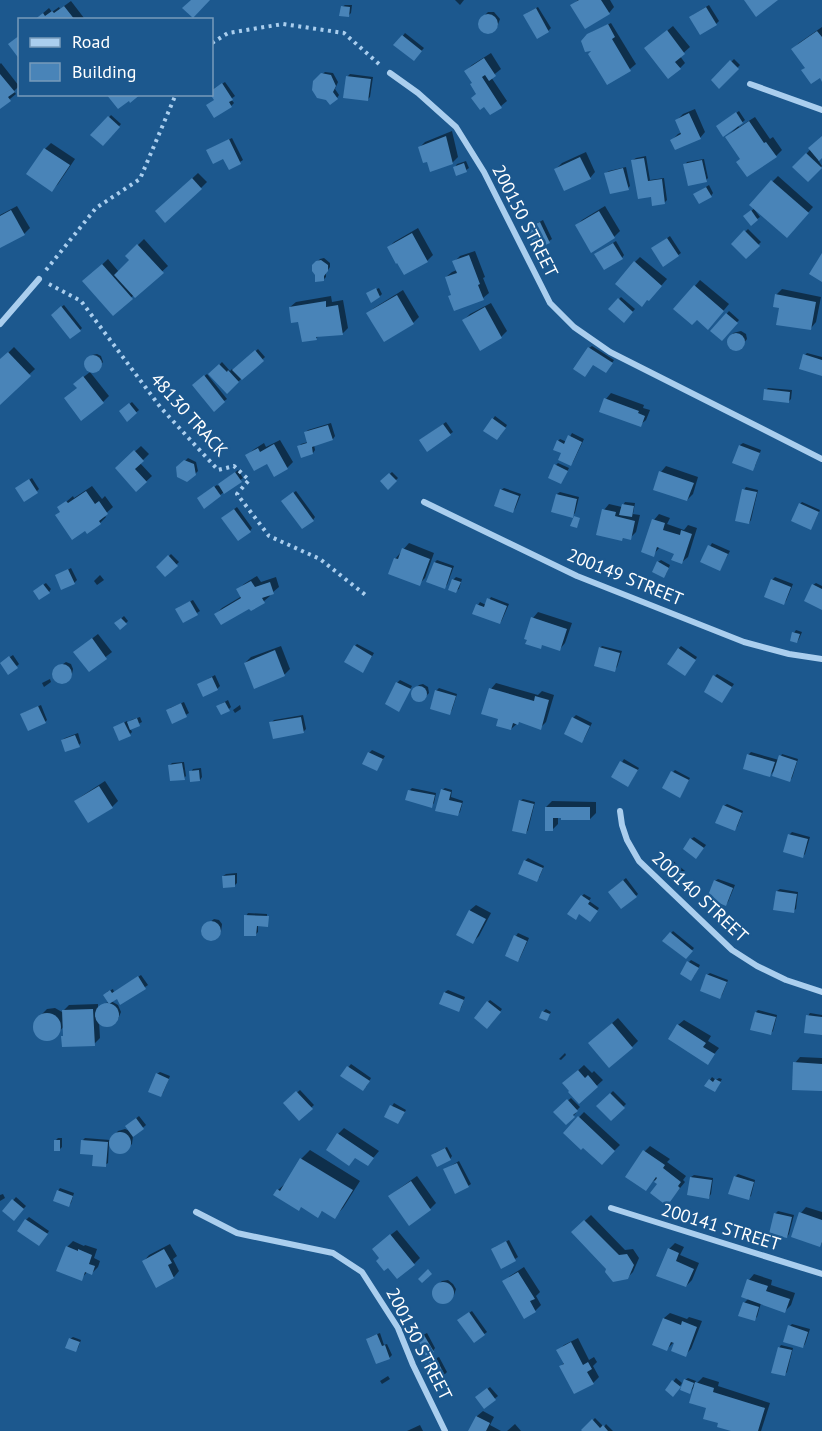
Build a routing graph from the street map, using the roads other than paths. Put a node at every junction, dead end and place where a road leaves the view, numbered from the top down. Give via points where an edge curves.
1 (390, 73) road end
2 (750, 84) dead end
3 (822, 110) edge
4 (39, 279) road end
5 (0, 324) edge
6 (822, 459) edge
7 (424, 502) dead end
8 (822, 659) edge
9 (620, 811) dead end
10 (822, 992) edge
11 (611, 1209) dead end
12 (196, 1212) dead end
13 (822, 1274) edge
14 (445, 1431) edge

1 - 6 street, 200150 STREET via 456,127 484,172 550,303 574,327 610,352
2 - 3 street
4 - 5 street
7 - 8 street, 200149 STREET via 577,576 744,642
9 - 10 street, 200140 STREET via 627,840 639,861 732,950 786,980
11 - 13 street, 200141 STREET
12 - 14 street, 200130 STREET via 237,1233 333,1253 362,1272 398,1328

